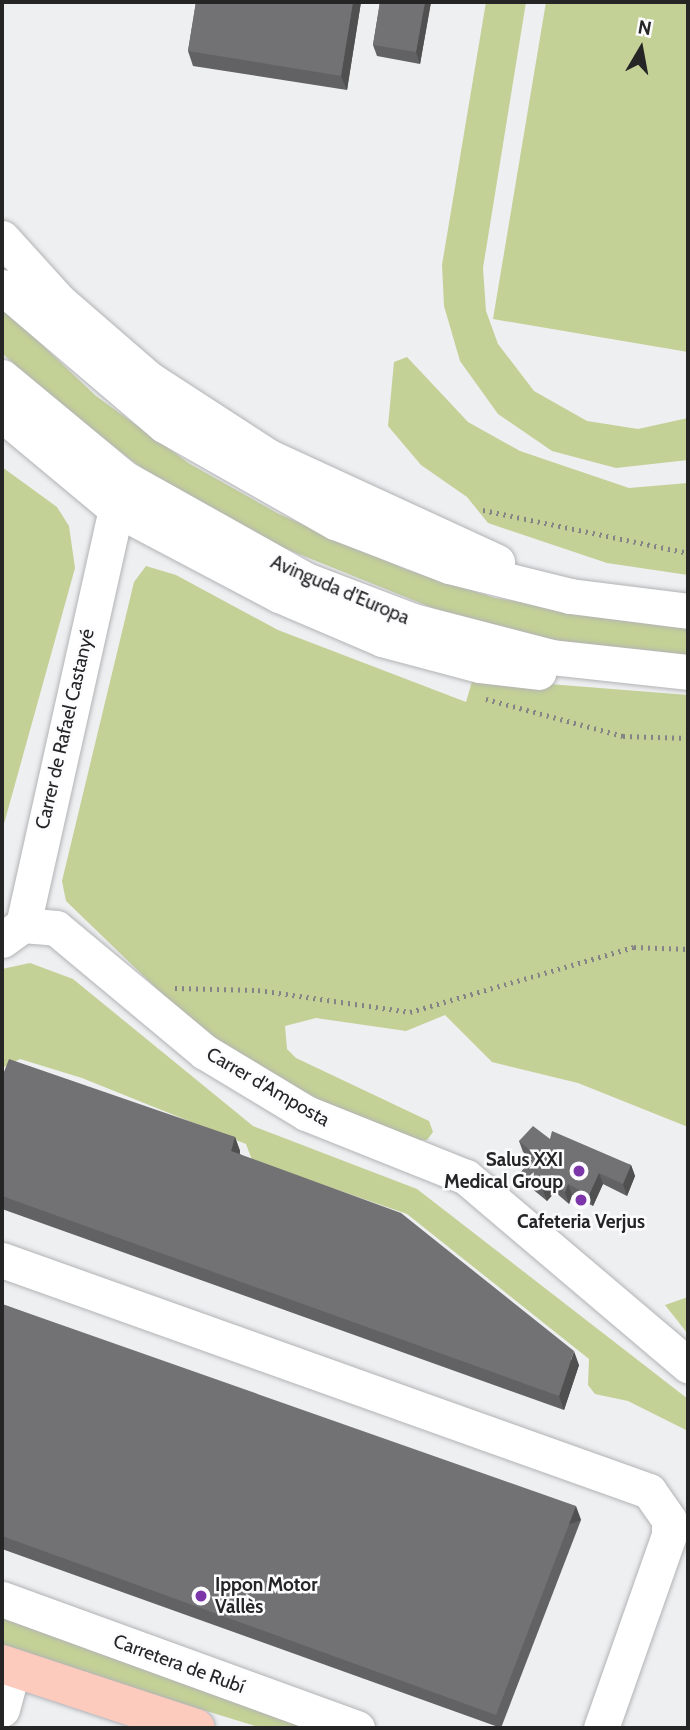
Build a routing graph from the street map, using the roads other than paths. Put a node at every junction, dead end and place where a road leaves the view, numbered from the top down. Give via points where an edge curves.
1 (2, 238) edge
2 (2, 287) edge
3 (2, 377) edge
4 (2, 414) edge
5 (116, 509) junction
6 (570, 596) junction
7 (688, 611) edge
8 (688, 673) edge
9 (13, 933) edge
10 (2, 1260) edge
11 (688, 1365) edge
12 (2, 1599) edge
13 (7, 1666) edge
14 (2, 1709) edge
15 (196, 1728) edge
16 (357, 1728) edge
17 (601, 1728) edge

1 - 6 street via 59,301 149,379 269,457
2 - 6 street via 155,417 243,474 335,522 450,566
3 - 8 street, Avinguda d'Europa via 124,478 306,579 413,621 551,657
4 - 5 street, Avinguda d'Europa
5 - 8 street, Avinguda d'Europa via 212,563 382,639 480,666 570,676
5 - 9 street, Carrer de Rafael Castanyé
6 - 7 street
9 - 11 street, Carrer d'Amposta via 56,928 205,1052 306,1113 466,1177
10 - 17 street via 649,1491 669,1520 669,1535
12 - 16 street, Carretera de Rubí
13 - 14 street
13 - 15 main road

